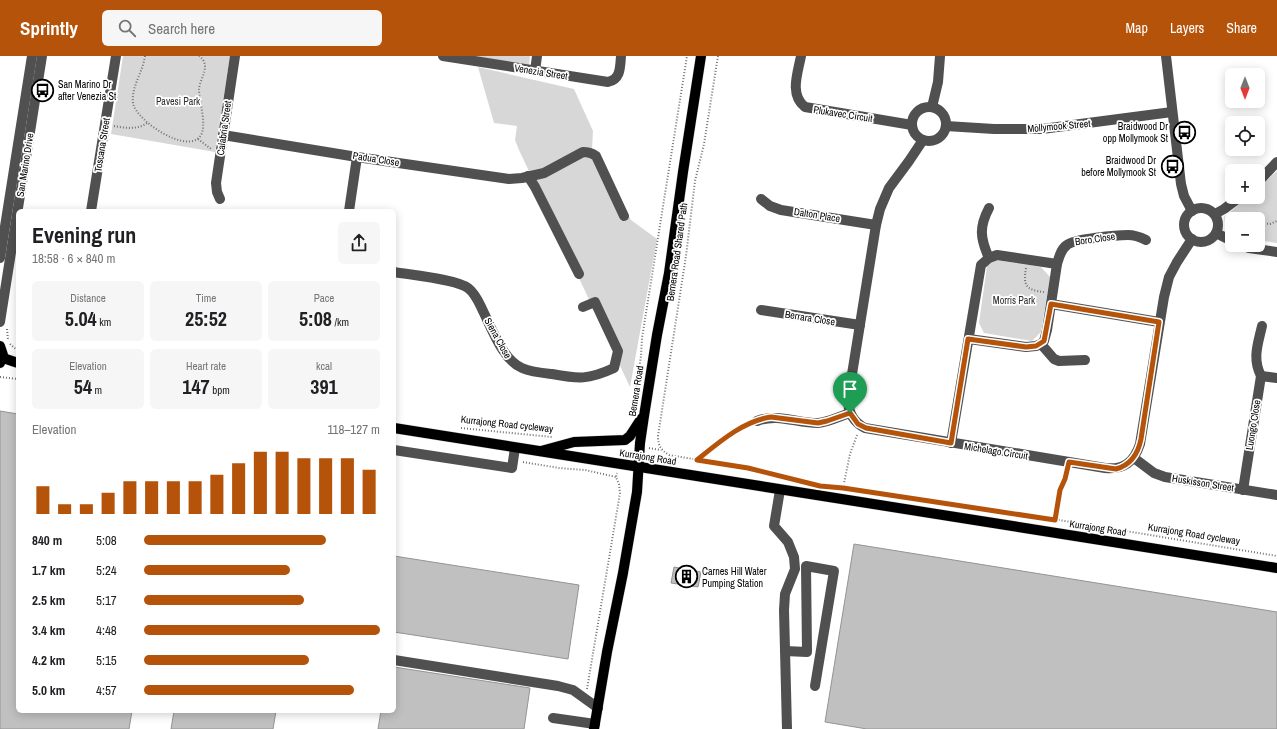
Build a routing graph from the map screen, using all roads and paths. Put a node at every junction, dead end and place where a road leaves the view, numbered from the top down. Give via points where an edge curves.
1 (32, 56) edge
2 (42, 56) edge
3 (116, 56) edge
4 (144, 56) edge
5 (199, 56) edge
6 (235, 56) edge
7 (443, 56) edge
8 (537, 56) edge
9 (621, 56) edge
10 (687, 56) edge
11 (701, 56) edge
12 (718, 56) edge
13 (801, 56) edge
14 (940, 56) edge
15 (1166, 56) edge
16 (203, 57) edge
17 (535, 71) junction
18 (932, 107) junction
19 (1172, 112) junction
20 (147, 123) junction
21 (105, 124) junction
22 (912, 125) junction
23 (946, 126) junction
24 (223, 135) junction
25 (198, 139) junction
26 (923, 140) junction
27 (221, 153) junction
28 (357, 157) junction
29 (1277, 162) edge
30 (1265, 175) edge
31 (528, 176) junction
32 (220, 199) dead end
33 (761, 199) dead end
34 (1231, 204) edge
35 (989, 208) dead end
36 (20, 209) edge
37 (91, 209) edge
38 (349, 209) edge
39 (1192, 211) junction
40 (1215, 214) junction
41 (624, 216) dead end
42 (1277, 221) edge
43 (876, 224) junction
44 (1265, 224) edge
45 (1216, 233) junction
46 (16, 235) edge
47 (1225, 238) edge
48 (1192, 239) junction
49 (1146, 240) dead end
50 (1265, 250) edge
51 (1277, 252) edge
52 (0, 258) edge
53 (989, 258) junction
54 (1027, 259) junction
55 (1057, 264) junction
56 (396, 272) edge
57 (579, 274) dead end
58 (1053, 294) junction
59 (1051, 304) junction
60 (583, 307) dead end
61 (761, 310) dead end
62 (1159, 322) junction
63 (3, 325) edge
64 (860, 326) junction
65 (1262, 326) dead end
66 (968, 339) junction
67 (1041, 344) junction
68 (0, 346) edge
69 (16, 349) edge
70 (1085, 360) dead end
71 (1, 361) edge
72 (16, 363) edge
73 (1261, 376) junction
74 (0, 377) edge
75 (1277, 378) edge
76 (16, 379) edge
77 (850, 413) junction
78 (644, 416) junction
79 (631, 421) dead end
80 (756, 421) joint
81 (860, 426) junction
82 (456, 427) dead end
83 (396, 428) edge
84 (553, 438) dead end
85 (951, 443) junction
86 (515, 448) junction
87 (396, 450) edge
88 (536, 452) junction
89 (1134, 458) junction
90 (697, 460) junction
91 (1069, 462) junction
92 (639, 468) junction
93 (616, 477) dead end
94 (814, 484) dead end
95 (832, 487) dead end
96 (843, 488) junction
97 (780, 490) junction
98 (1243, 490) junction
99 (1277, 495) edge
100 (1055, 520) junction
101 (1277, 556) edge
102 (1277, 568) edge
103 (593, 650) dead end
104 (785, 651) junction
105 (396, 660) edge
106 (815, 686) dead end
107 (598, 708) junction
108 (554, 718) dead end
109 (595, 727) edge
110 (787, 729) edge

1 - 52 street, San Marino Drive
2 - 36 street, San Marino Drive
3 - 21 street, Toscana Street
4 - 20 path via 144,65 135,89 133,104
5 - 16 path
6 - 24 street, Calabria Street
7 - 17 street, Venezia Street
8 - 17 street
9 - 17 street, Venezia Street via 619,74 616,79 608,82
10 - 79 path
11 - 78 main road, Bernera Road via 669,273
12 - 90 path, Bernera Road Shared Path via 704,144 695,181 658,436 661,450 669,455
13 - 22 street, Plukavec Circuit via 796,94 799,102 805,107
14 - 18 street via 940,73
15 - 19 street
16 - 25 path via 206,69 199,89 203,128
18 - 22 street via 919,110 913,118
18 - 23 street via 942,113
19 - 23 street, Mollymook Street via 1042,129
19 - 39 street via 1181,184
20 - 21 path via 132,128
20 - 25 path via 178,140 192,142
21 - 37 street, Toscana Street
22 - 26 street via 915,134
23 - 26 street via 944,132 935,140
24 - 27 street, Calabria Street
24 - 28 street, Padua Close
25 - 27 path via 212,150
26 - 43 street via 885,194
27 - 32 street, Calabria Street via 216,183
28 - 31 street, Padua Close via 503,179
28 - 38 street
29 - 30 street
31 - 41 street, Padua Close via 544,173 583,152 592,153 596,156
31 - 57 street
33 - 43 street, Dalton Place via 781,210
34 - 40 street
35 - 53 street via 981,227 984,247
39 - 40 street via 1206,209
39 - 48 street via 1186,218 1184,227
40 - 45 street via 1218,223
42 - 44 path
43 - 64 street
45 - 47 street
45 - 48 street via 1208,241 1197,242
46 - 63 street, San Marino Drive
48 - 62 street via 1169,277
49 - 55 street, Boro Close via 1128,235 1073,242 1061,251
50 - 51 street
53 - 54 street via 997,255
53 - 66 street via 981,265 979,271
54 - 55 street
54 - 58 path via 1024,283 1029,289
55 - 58 street, Boro Close
56 - 60 street, Siena Close via 456,282 468,288 511,362 523,369 571,378 598,375 614,368 618,351 595,302
58 - 59 street, Boro Close
59 - 62 street
59 - 67 street, Boro Close via 1046,336
61 - 64 street, Berrara Close
62 - 89 street via 1141,439
63 - 69 path via 7,339
64 - 77 street via 848,398
65 - 73 street via 1256,359
66 - 67 street via 1026,347
66 - 85 street
67 - 70 street via 1059,361
68 - 71 main road via 3,351
71 - 72 main road
73 - 75 street
73 - 98 street, Luongo Close
74 - 76 path
77 - 80 street via 818,423 777,417
77 - 81 street
78 - 88 main road via 625,440 574,442
78 - 92 main road, Bernera Road
80 - 90 path via 716,444
81 - 85 street, Michelago Circuit
81 - 96 path via 850,454
82 - 84 path, Kurrajong Road cycleway
83 - 86 main road, Kurrajong Road
85 - 91 street, Michelago Circuit
86 - 87 street via 512,468
86 - 88 main road, Kurrajong Road
88 - 92 main road, Kurrajong Road
89 - 91 street, Michelago Circuit via 1116,469
89 - 98 street, Huskisson Street via 1159,475
90 - 94 path via 748,468
91 - 100 path via 1060,490
92 - 97 main road, Kurrajong Road
92 - 107 main road, Bernera Road via 637,492
93 - 103 path via 620,493
95 - 96 path, Kurrajong Road cycleway
96 - 100 path, Kurrajong Road cycleway
97 - 102 main road, Kurrajong Road
97 - 104 street via 774,526 788,542 794,557 795,569 785,594
98 - 99 street, Huskisson Street
100 - 101 path, Kurrajong Road cycleway
104 - 106 street via 807,652 806,566 834,571
104 - 110 street
105 - 107 street via 558,686 573,690
107 - 109 main road, Bernera Road
108 - 109 street

